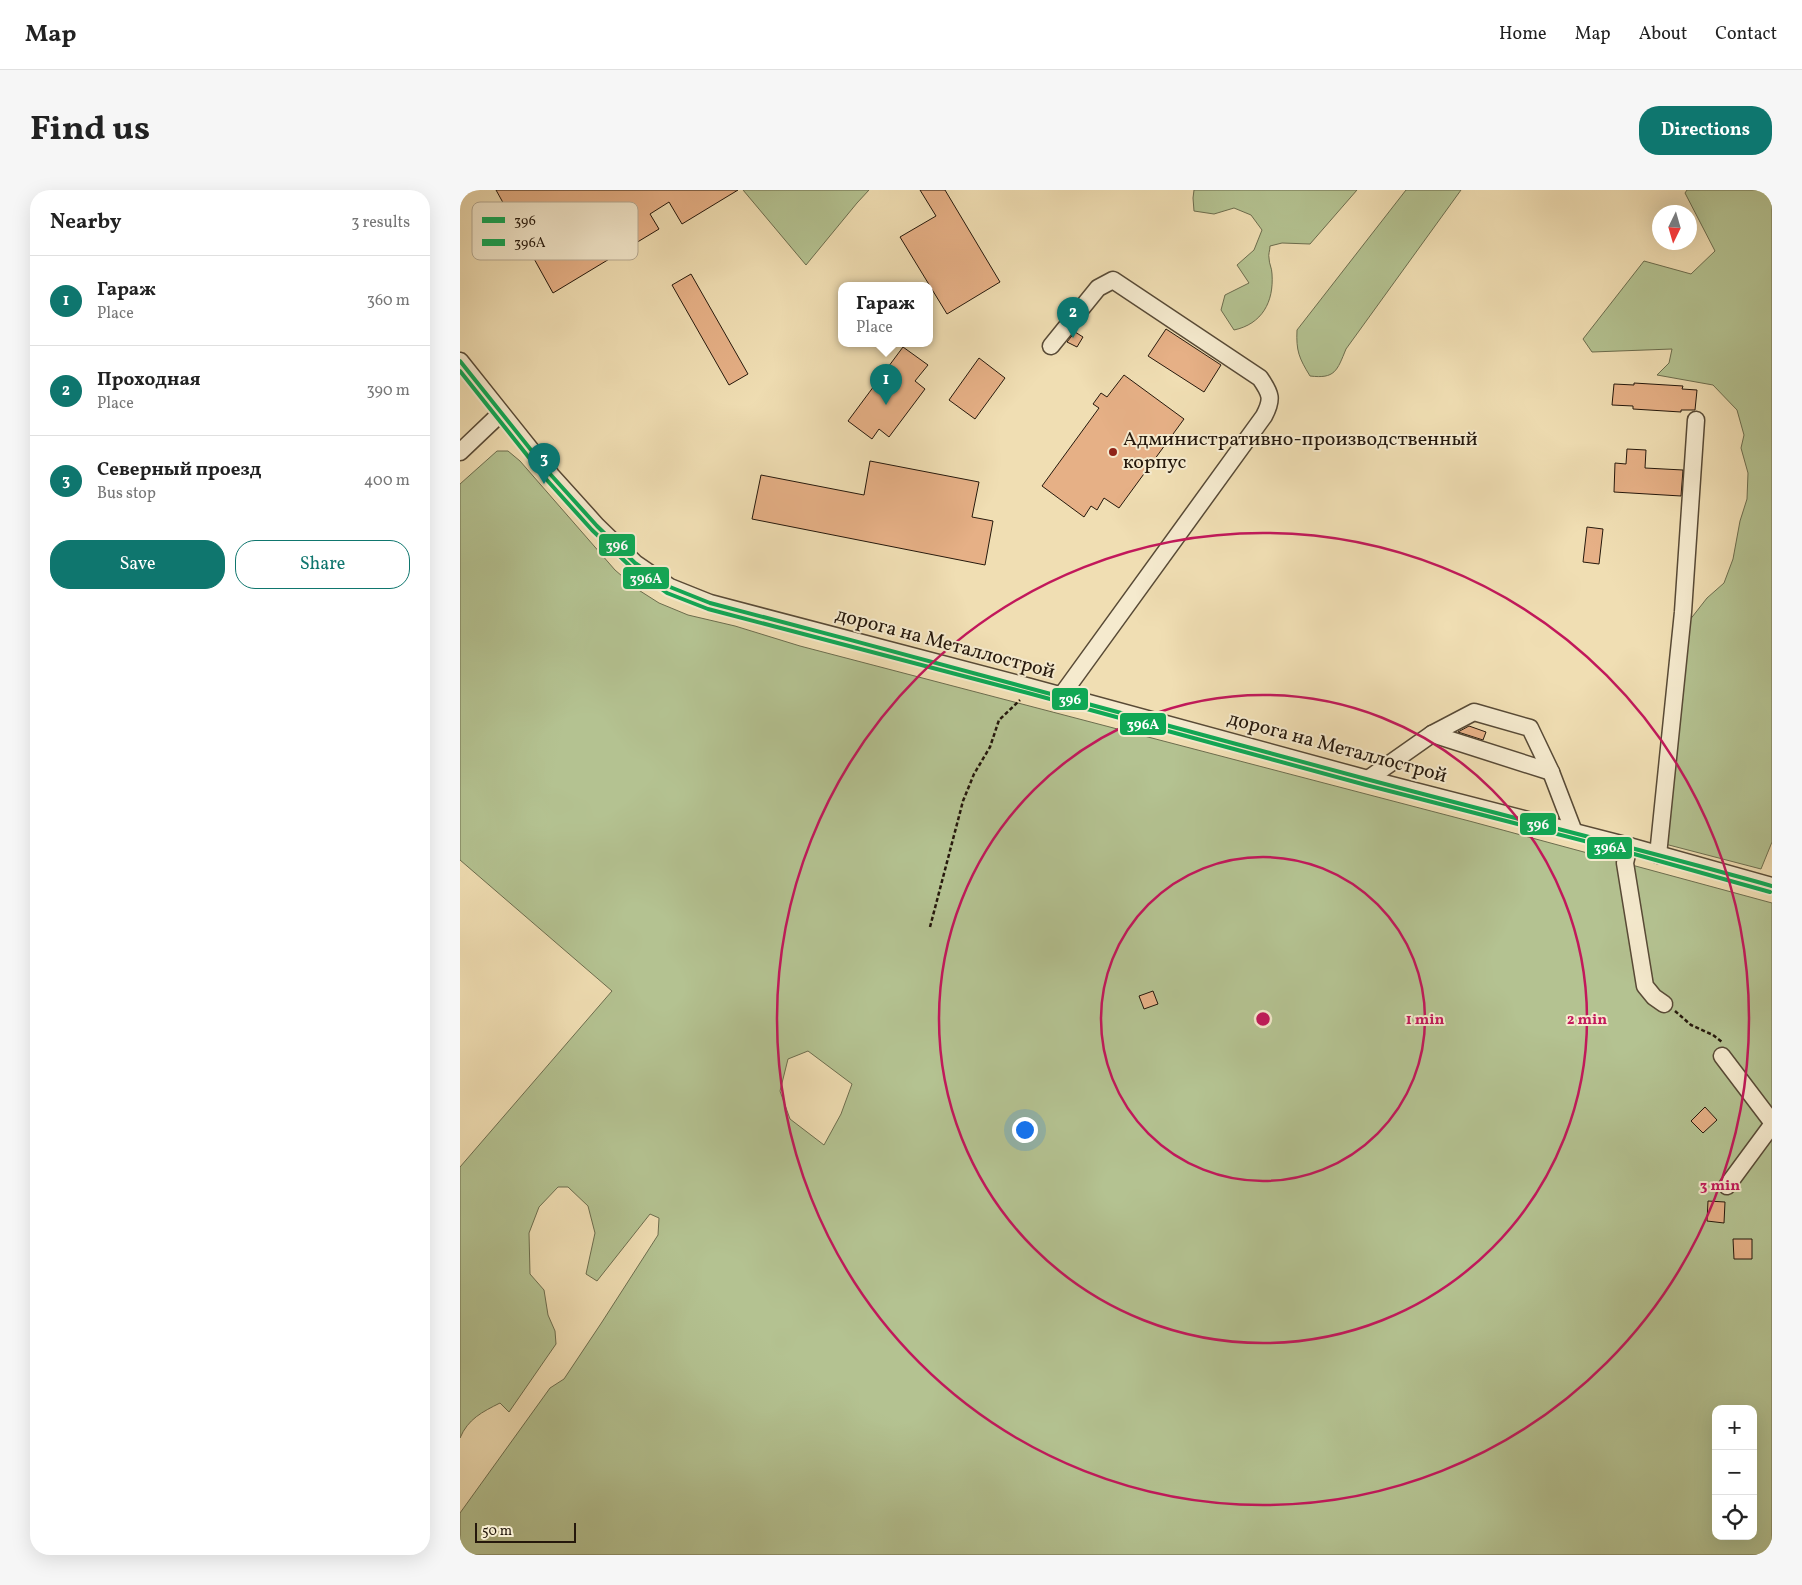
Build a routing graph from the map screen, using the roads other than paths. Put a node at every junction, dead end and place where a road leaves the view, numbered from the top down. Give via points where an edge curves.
1 (1051, 346) dead end
2 (460, 361) edge
3 (500, 413) junction
4 (1696, 420) dead end
5 (460, 452) edge
6 (1061, 696) junction
7 (1432, 734) junction
8 (1551, 772) junction
9 (1368, 779) junction
10 (1574, 832) junction
11 (1629, 846) junction
12 (1658, 855) junction
13 (1772, 886) edge
14 (1664, 1004) road end
15 (1722, 1056) road end
16 (1772, 1124) edge
17 (1727, 1186) dead end

1 - 6 street via 1098,288 1113,280 1260,378 1270,392 1270,404 1264,416
2 - 3 street, дорога на Металлострой
3 - 5 street
3 - 6 street, дорога на Металлострой via 597,526 635,563 670,587 710,603 775,622
4 - 12 street via 1684,612
6 - 9 street, дорога на Металлострой
7 - 8 street
7 - 8 street via 1474,712 1530,728
7 - 9 street
8 - 10 street
9 - 10 street, дорога на Металлострой
10 - 11 street, дорога на Металлострой
11 - 12 street, дорога на Металлострой
11 - 14 street via 1625,863 1645,986
12 - 13 street, дорога на Металлострой
15 - 16 street
16 - 17 street

